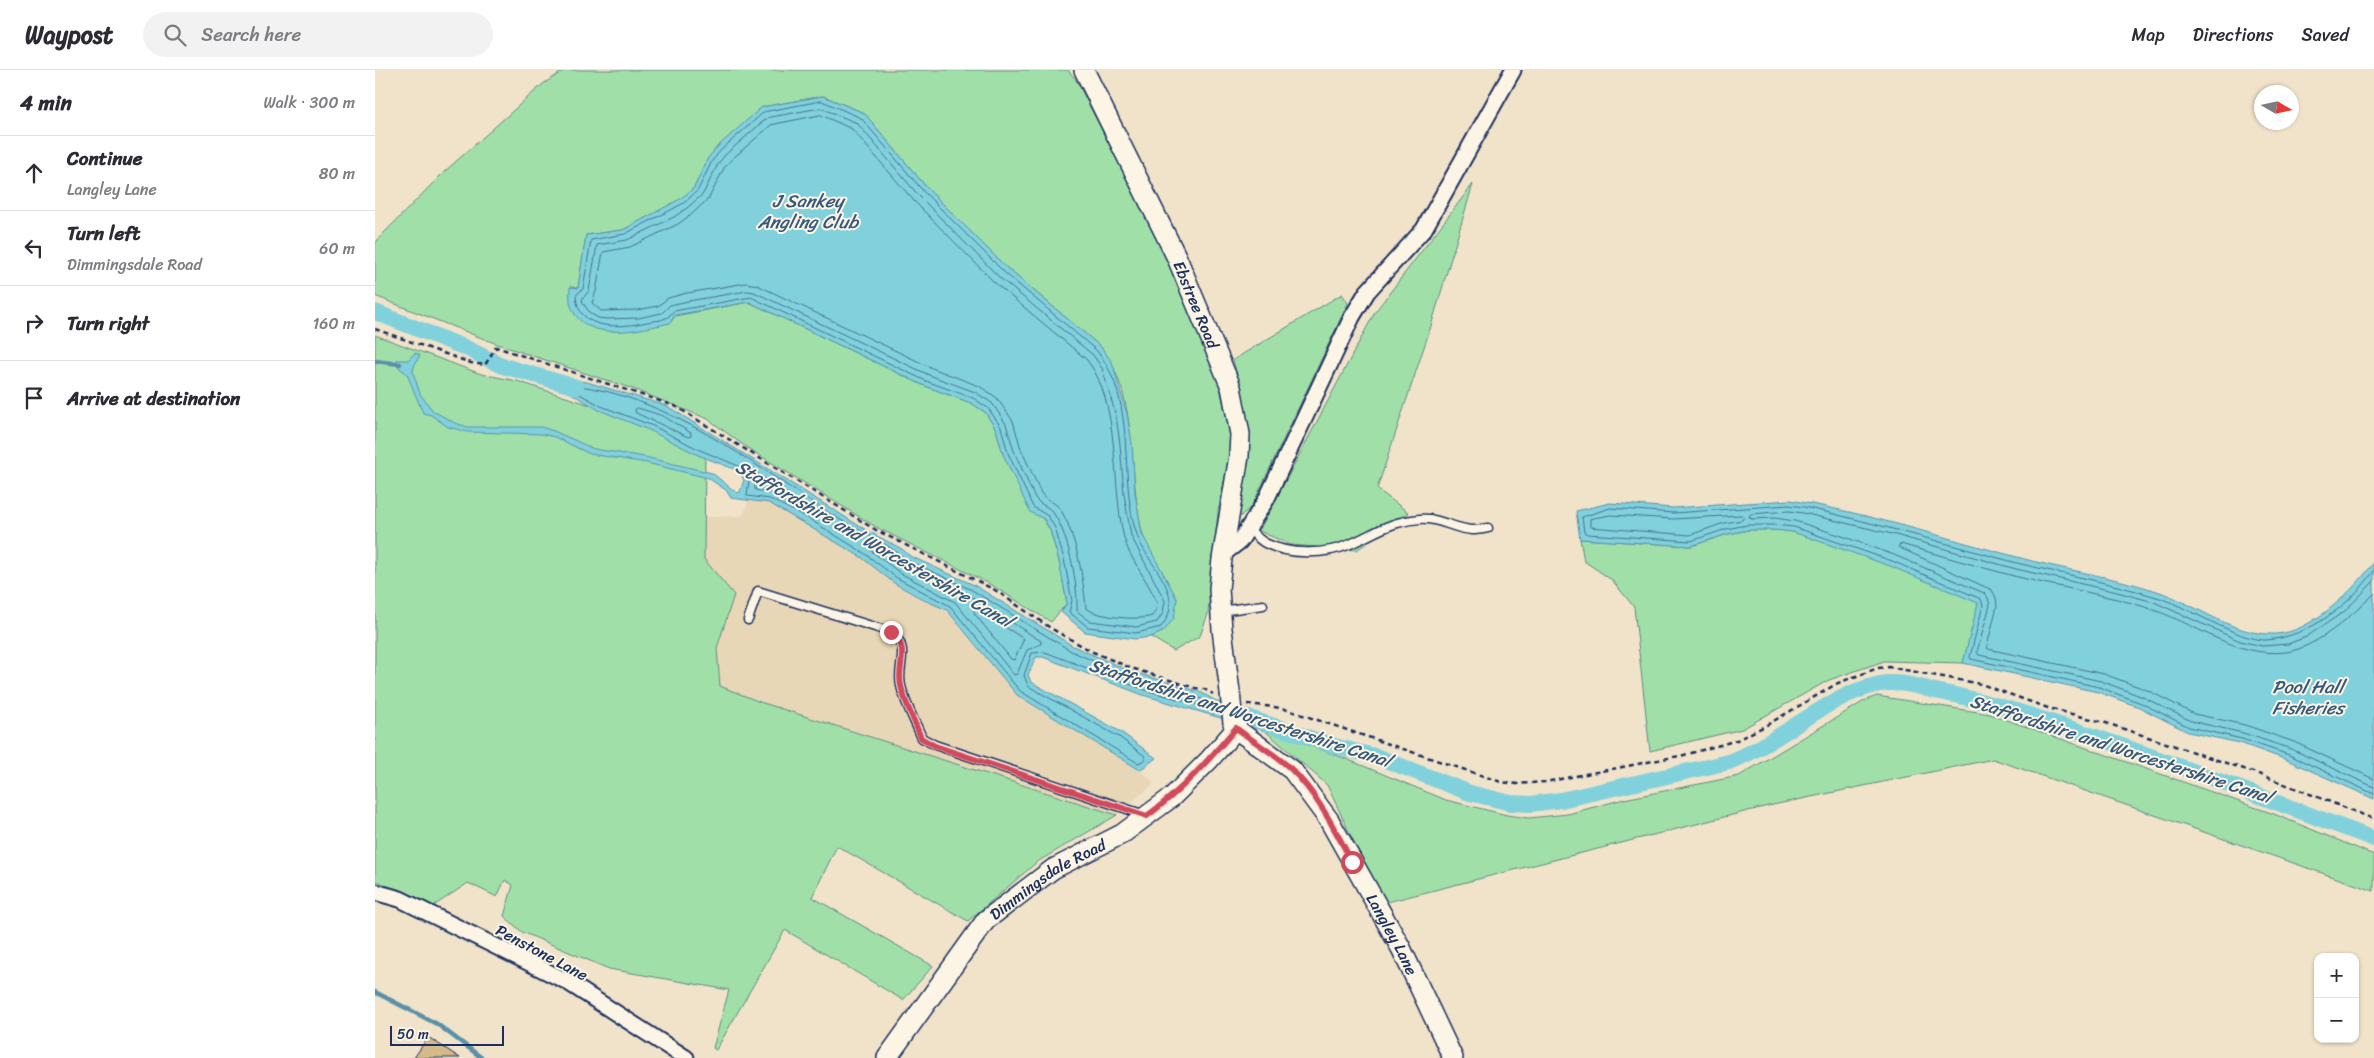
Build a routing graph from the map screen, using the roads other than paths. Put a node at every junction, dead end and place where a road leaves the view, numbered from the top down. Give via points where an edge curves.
1 (1084, 70) edge
2 (1513, 70) edge
3 (1248, 528) junction
4 (1488, 528) dead end
5 (1223, 554) junction
6 (1263, 604) dead end
7 (1221, 612) junction
8 (748, 620) dead end
9 (1234, 726) junction
10 (1147, 816) junction
11 (375, 892) edge
12 (685, 1058) edge
13 (887, 1058) edge
14 (1453, 1058) edge

1 - 5 street, Ebstree Road via 1177,258 1231,387 1240,434
2 - 3 street via 1424,229 1367,292 1351,317 1266,500
3 - 4 lane via 1263,543 1296,551 1322,552 1348,545 1391,523 1402,521 1423,519 1472,530
3 - 5 street via 1240,541
5 - 7 street via 1219,589
6 - 7 lane
7 - 9 street, bridge via 1225,695
8 - 10 lane via 758,591 891,632 900,639 901,685 921,738 935,746
9 - 10 street, Dimmingsdale Road via 1209,760 1172,797
9 - 14 street, Langley Lane via 1292,770 1329,820 1401,948
10 - 13 street, Dimmingsdale Road via 1122,834 1053,869 986,920
11 - 12 street, Penstone Lane via 400,899 566,981

